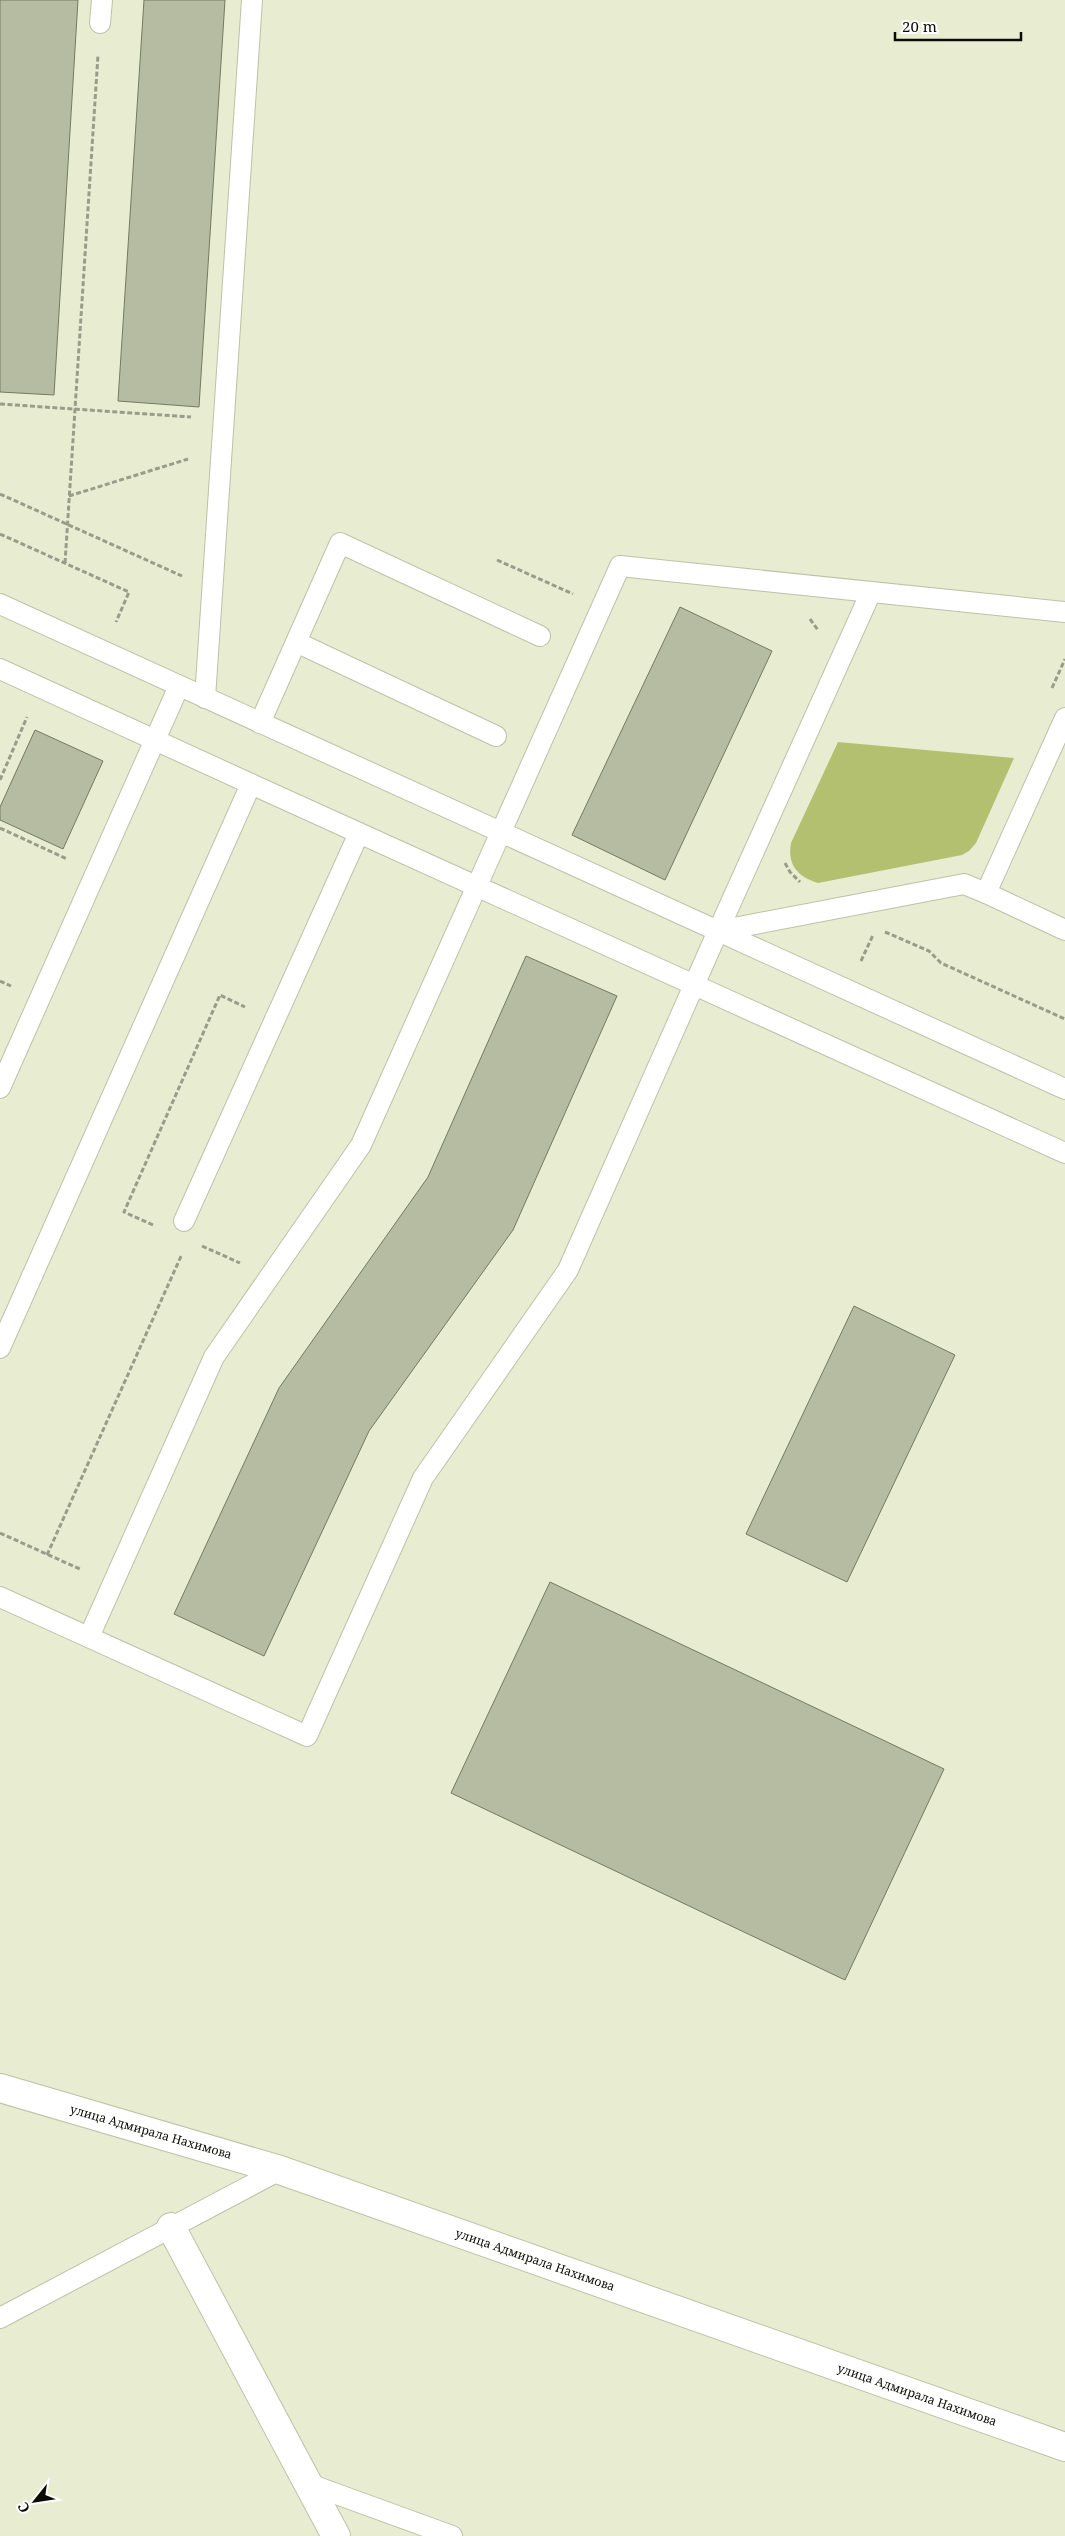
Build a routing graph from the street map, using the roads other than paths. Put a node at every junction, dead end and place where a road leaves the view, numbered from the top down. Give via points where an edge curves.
1 (102, 0) edge
2 (252, 0) edge
3 (100, 23) road end
4 (872, 592) junction
5 (0, 604) edge
6 (1065, 612) edge
7 (540, 636) dead end
8 (296, 642) junction
9 (0, 669) edge
10 (179, 686) junction
11 (205, 698) junction
12 (1065, 718) edge
13 (260, 723) junction
14 (496, 736) dead end
15 (154, 739) junction
16 (251, 784) junction
17 (359, 833) junction
18 (500, 833) junction
19 (477, 886) junction
20 (986, 893) junction
21 (1065, 930) edge
22 (718, 931) junction
23 (694, 984) junction
24 (0, 1088) edge
25 (1065, 1089) edge
26 (1065, 1153) edge
27 (184, 1221) dead end
28 (0, 1348) edge
29 (0, 1597) edge
30 (89, 1637) junction
31 (0, 2088) edge
32 (280, 2170) junction
33 (171, 2227) junction
34 (0, 2318) edge
35 (1065, 2447) edge
36 (309, 2484) junction
37 (336, 2536) edge
38 (452, 2536) edge

1 - 3 lane
2 - 11 lane
4 - 6 lane
4 - 18 lane via 620,566
4 - 22 lane
5 - 10 lane
7 - 8 lane via 340,543
8 - 13 lane
8 - 14 lane
9 - 15 lane
10 - 11 lane
10 - 15 lane
11 - 13 lane
12 - 20 lane
13 - 18 lane
15 - 16 lane
15 - 24 lane
16 - 17 lane
16 - 28 lane
17 - 19 lane
17 - 27 lane
18 - 19 lane
18 - 22 lane
19 - 23 lane
19 - 30 lane via 360,1146 214,1357
20 - 21 lane
20 - 22 lane via 964,884
22 - 23 lane
22 - 25 lane
23 - 26 lane
23 - 30 lane via 568,1270 423,1478 307,1736
29 - 30 lane
31 - 32 street, улица Адмирала Нахимова
32 - 33 lane
32 - 35 street, улица Адмирала Нахимова
33 - 34 lane
33 - 36 street
36 - 37 street
36 - 38 lane

